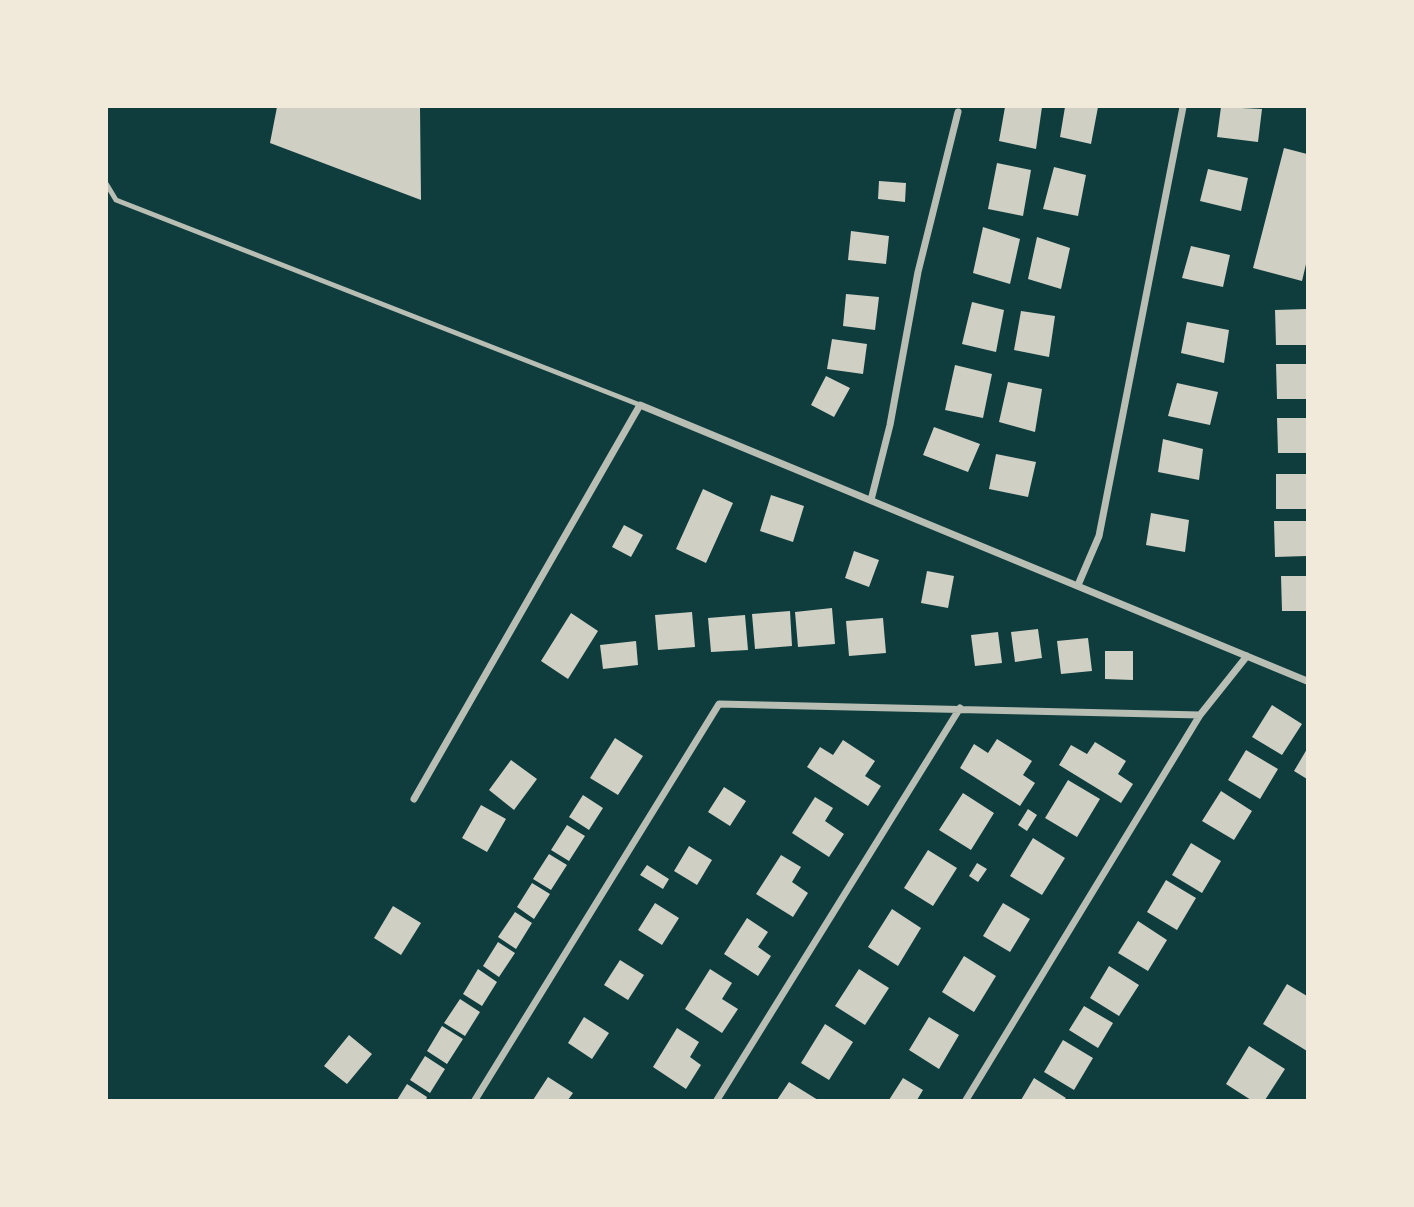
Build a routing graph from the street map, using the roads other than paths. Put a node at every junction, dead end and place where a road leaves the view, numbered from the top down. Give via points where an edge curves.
1 (1182, 107) edge
2 (958, 112) dead end
3 (107, 185) edge
4 (640, 405) junction
5 (871, 500) junction
6 (1079, 585) junction
7 (1247, 656) junction
8 (1307, 681) edge
9 (960, 708) junction
10 (1200, 715) junction
11 (414, 799) dead end
12 (475, 1100) edge
13 (717, 1100) edge
14 (965, 1100) edge

1 - 6 street via 1099,536
2 - 5 street via 918,272
3 - 4 lane via 116,200
4 - 5 street
4 - 11 street
5 - 6 street
6 - 7 street
7 - 8 street
7 - 10 street
9 - 10 street
9 - 12 street via 719,704
9 - 13 street
10 - 14 street

